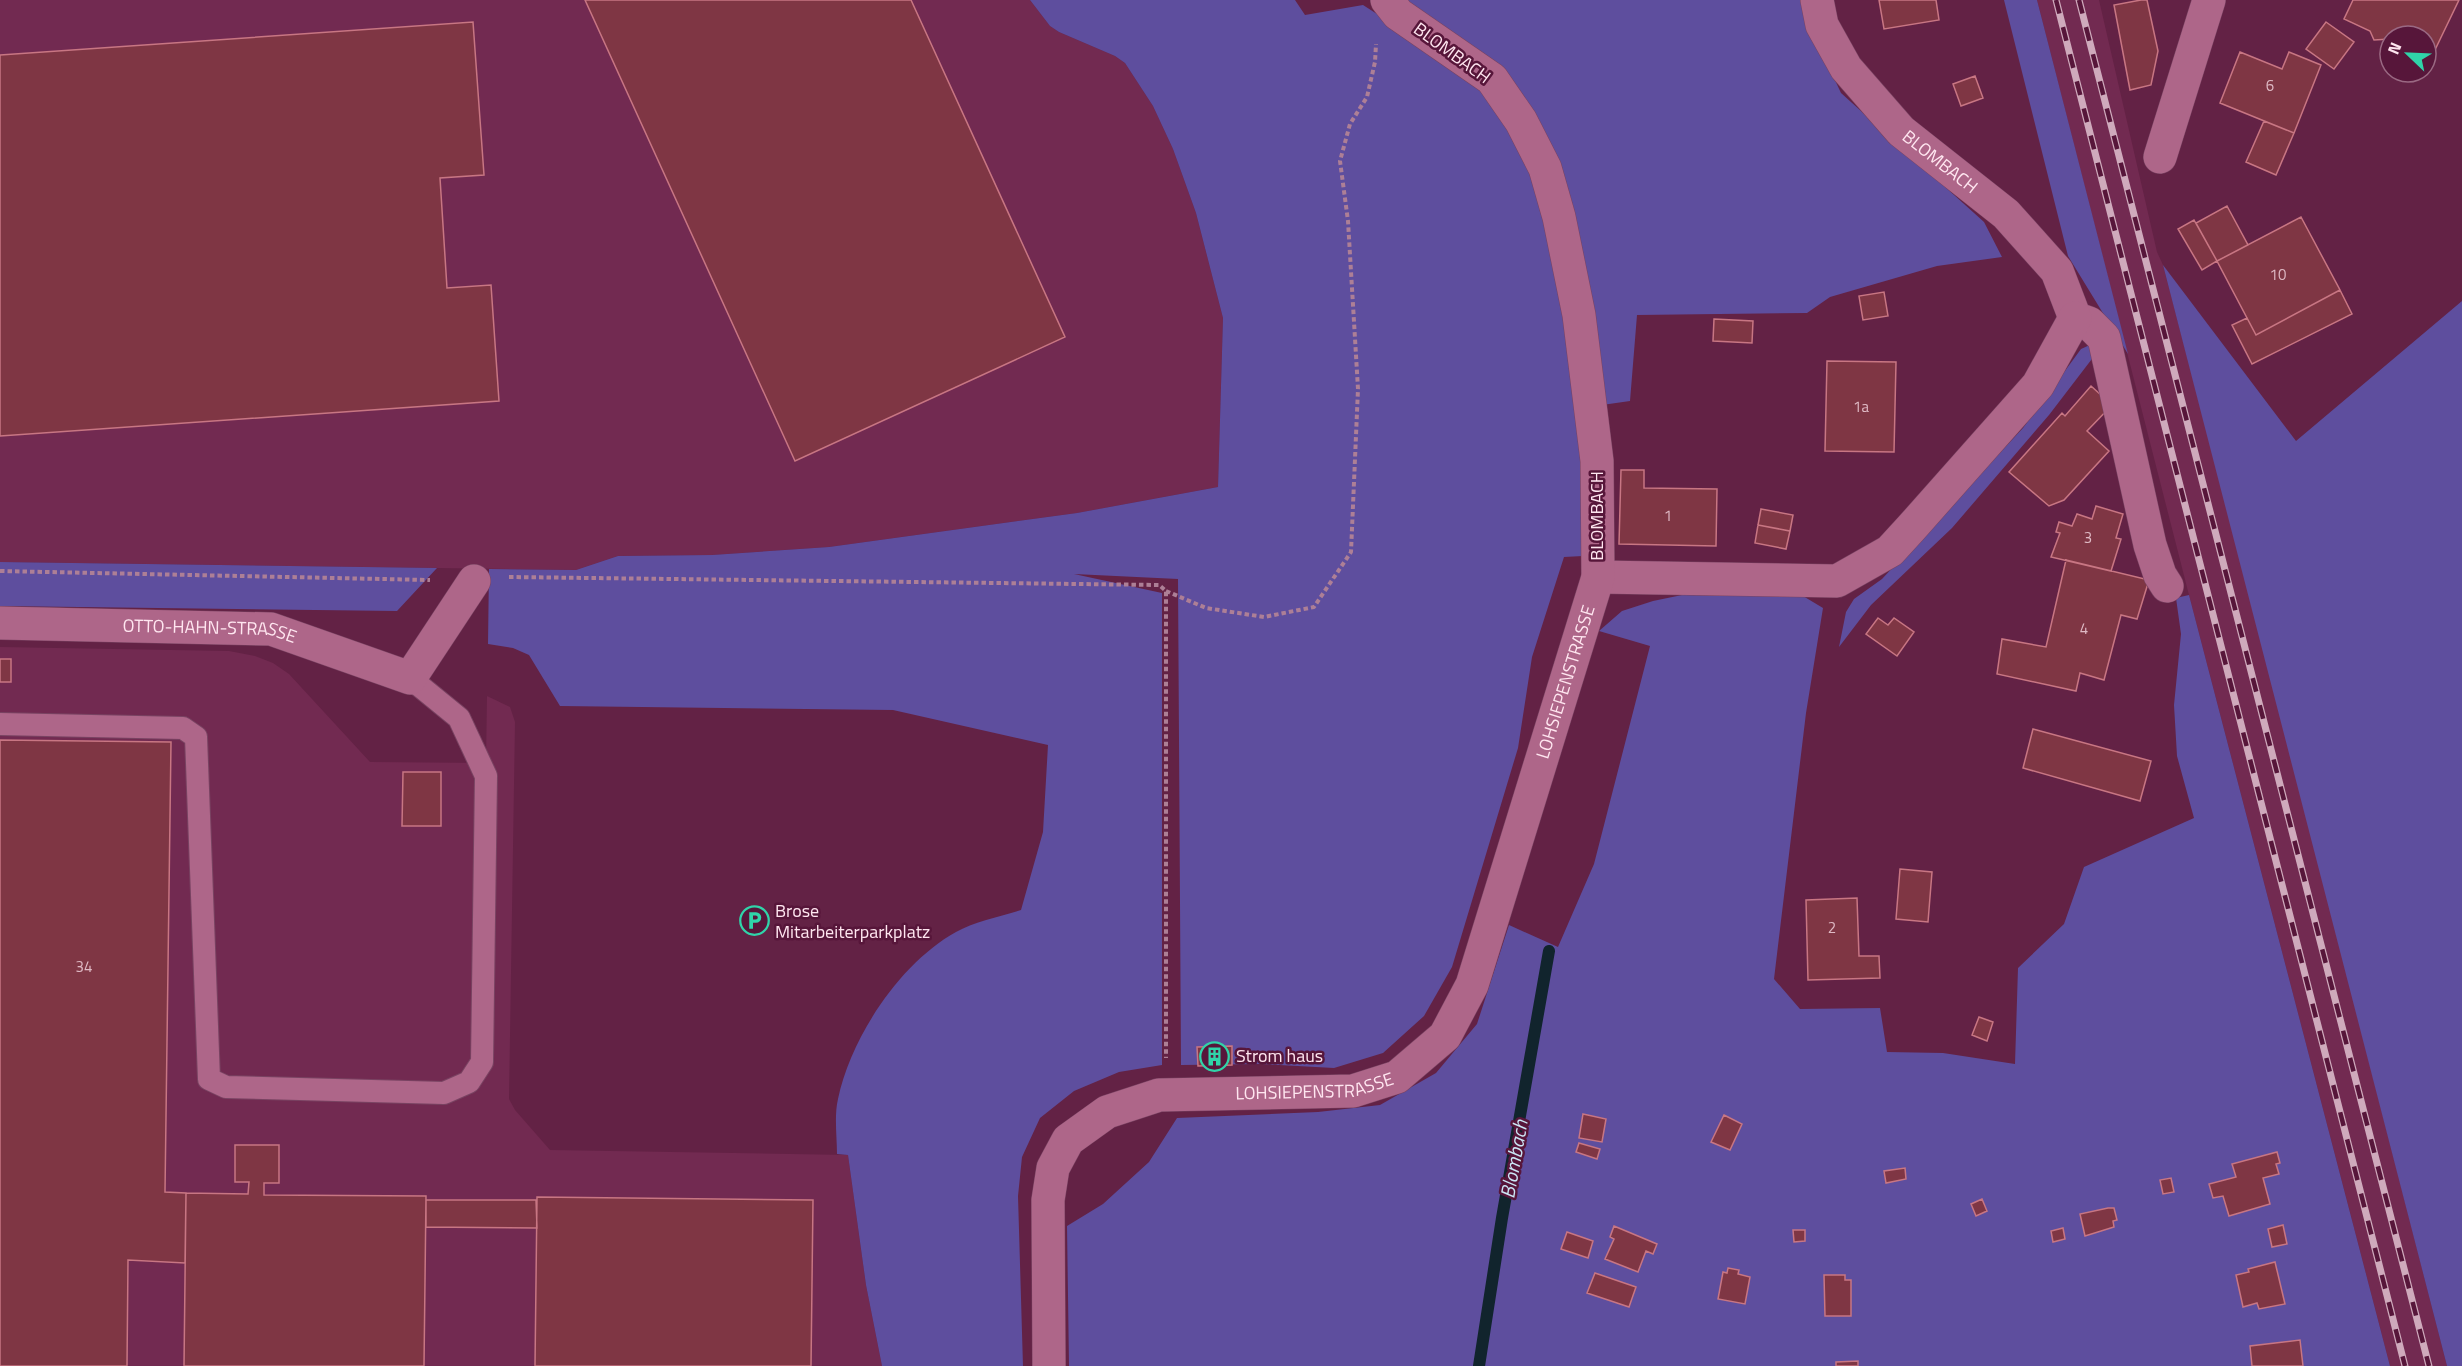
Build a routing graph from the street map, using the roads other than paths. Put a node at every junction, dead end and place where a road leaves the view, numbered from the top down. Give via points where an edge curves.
1 (1387, 0) edge
2 (1817, 0) edge
3 (2209, 0) edge
4 (2160, 157) dead end
5 (2075, 318) junction
6 (1598, 577) junction
7 (474, 581) road end
8 (2167, 586) dead end
9 (0, 623) edge
10 (410, 678) junction
11 (0, 724) edge
12 (1049, 1366) edge

1 - 6 street, BLOMBACH via 1398,14 1492,79 1521,121 1545,168 1559,217 1580,326 1597,461
2 - 5 street, BLOMBACH via 1822,25 1846,68 1901,131 2006,214 2056,271
3 - 4 street
5 - 6 street, BLOMBACH via 2037,385 1912,528 1890,551 1838,581
5 - 8 street via 2089,323 2104,338 2150,545
6 - 12 street, LOHSIEPENSTRASSE via 1472,985 1444,1036 1396,1077 1353,1091 1159,1095 1107,1112 1068,1140 1053,1168 1048,1200
7 - 10 street
9 - 10 street, OTTO-HAHN-STRASSE via 271,628
10 - 11 lane via 459,718 486,776 482,1062 468,1082 444,1093 226,1087 209,1079 196,737 183,728

